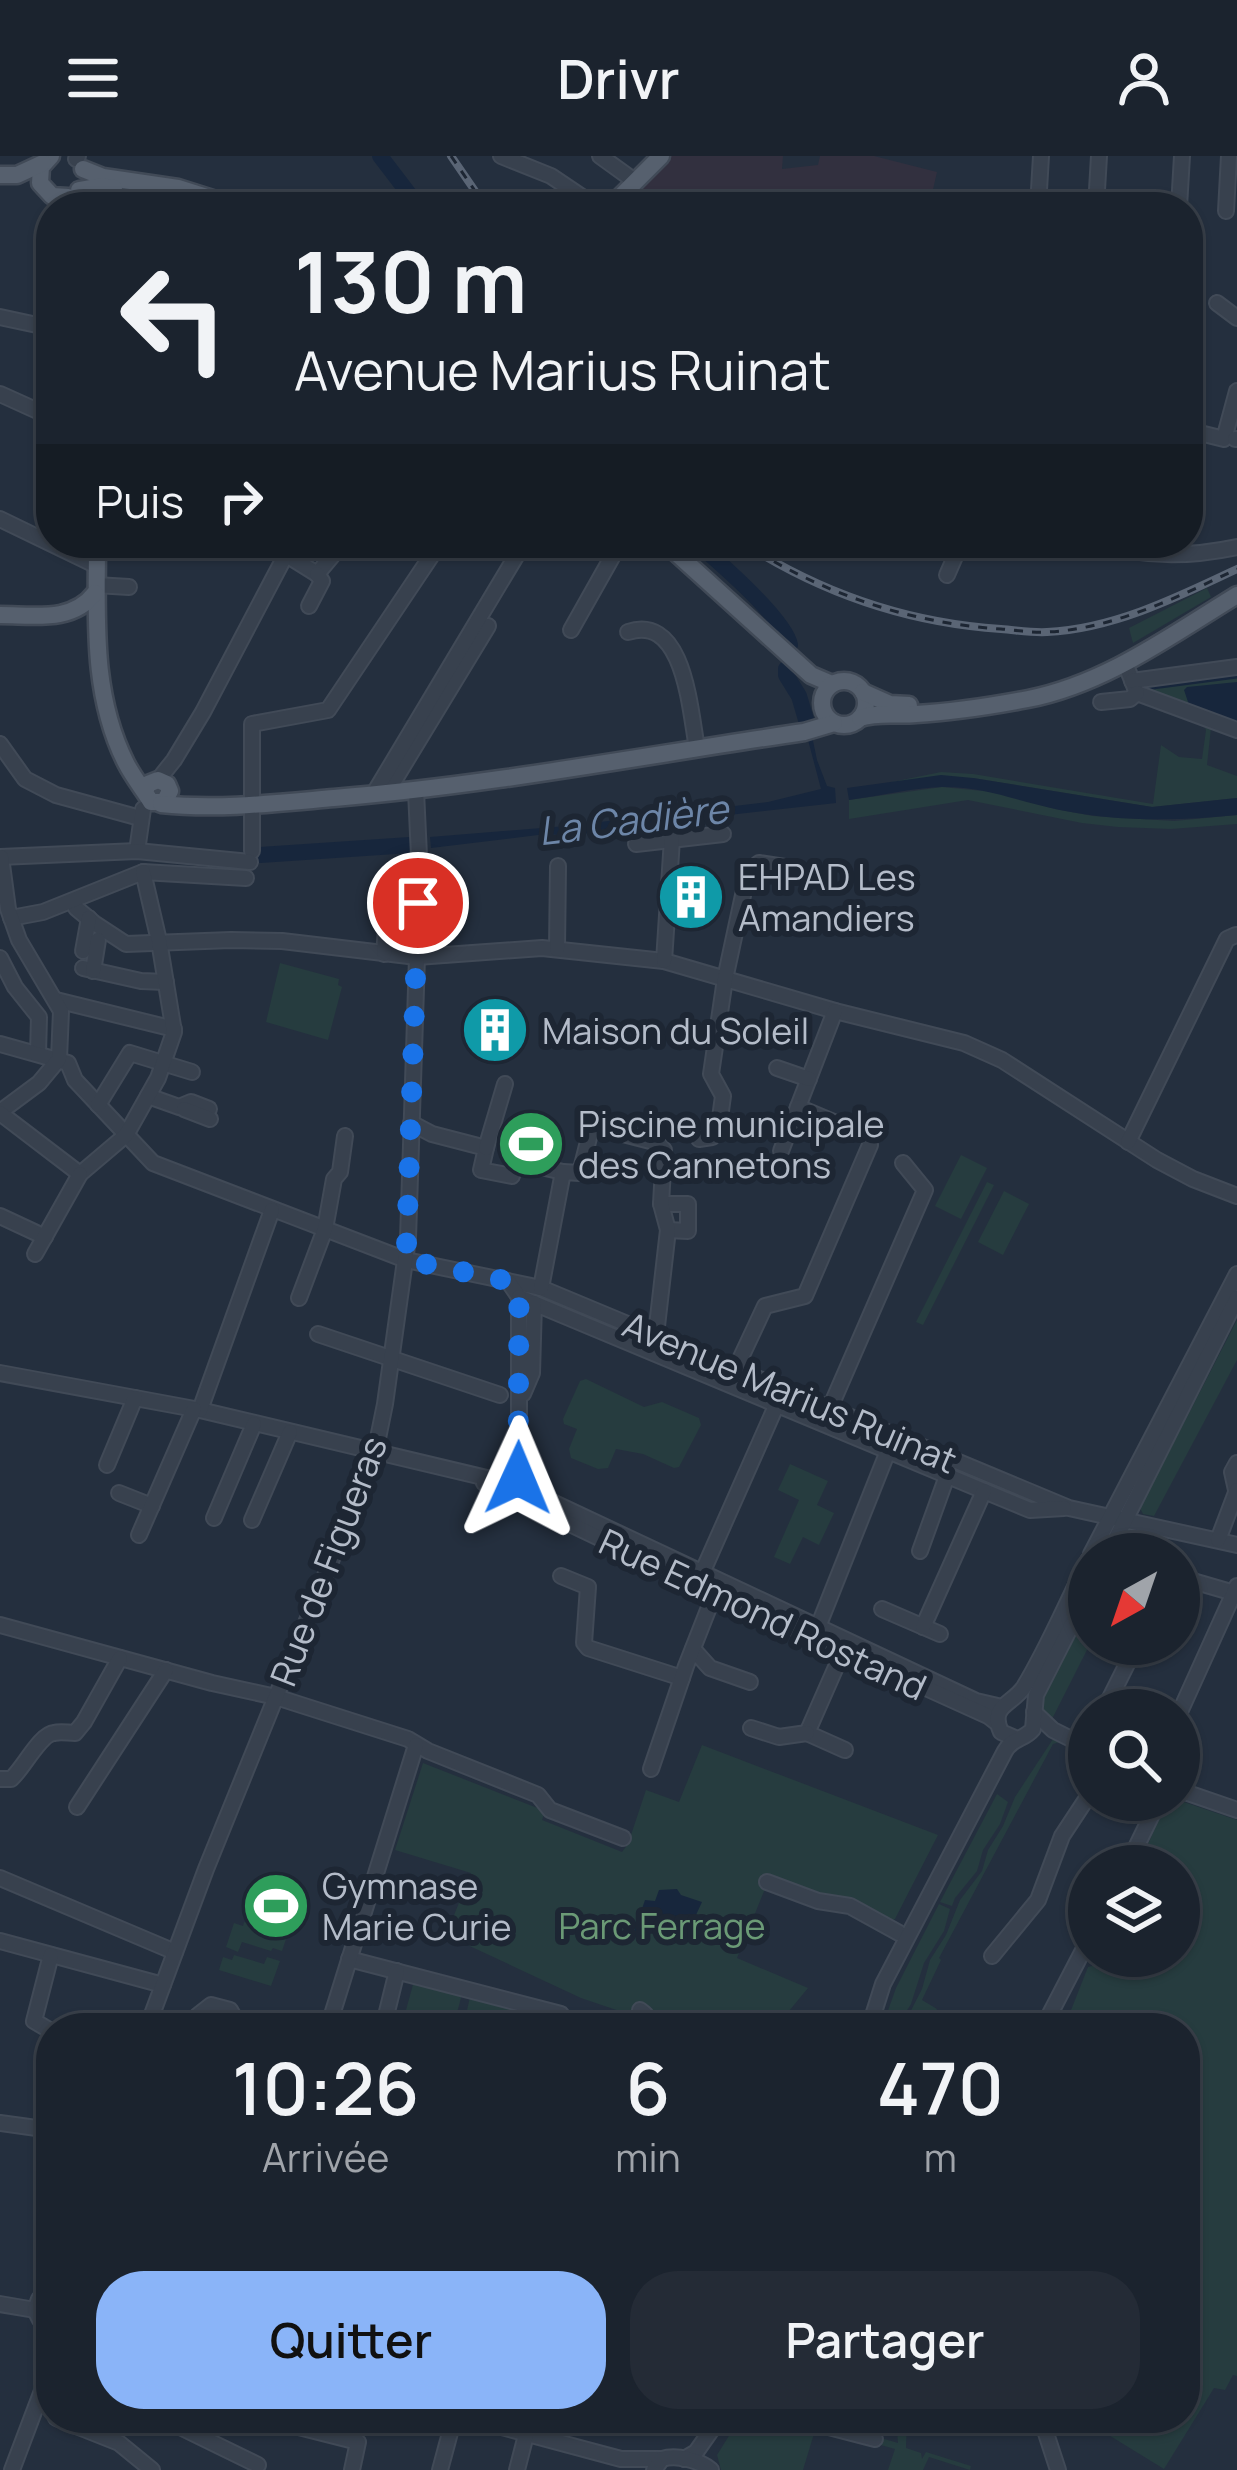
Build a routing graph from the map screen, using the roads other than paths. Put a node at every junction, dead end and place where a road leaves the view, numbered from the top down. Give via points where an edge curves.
1 (501, 156) edge
2 (600, 156) edge
3 (662, 156) edge
4 (1041, 156) edge
5 (1099, 156) edge
6 (1182, 156) edge
7 (1229, 156) edge
8 (48, 158) edge
9 (78, 160) edge
10 (0, 176) edge
11 (636, 182) junction
12 (0, 185) edge
13 (1039, 190) dead end
14 (42, 192) edge
15 (55, 192) edge
16 (67, 192) edge
17 (80, 192) edge
18 (149, 192) edge
19 (193, 192) edge
20 (575, 192) edge
21 (626, 192) edge
22 (1097, 192) edge
23 (1180, 192) edge
24 (1226, 212) dead end
25 (1217, 303) dead end
26 (0, 317) edge
27 (1237, 318) edge
28 (36, 325) edge
29 (1237, 391) edge
30 (0, 394) edge
31 (36, 410) edge
32 (1203, 434) edge
33 (0, 519) edge
34 (36, 536) edge
35 (1237, 547) edge
36 (1203, 555) edge
37 (80, 558) edge
38 (97, 558) edge
39 (284, 558) edge
40 (299, 558) edge
41 (330, 558) edge
42 (430, 558) edge
43 (515, 558) edge
44 (612, 558) edge
45 (665, 558) edge
46 (681, 558) edge
47 (954, 558) edge
48 (97, 566) junction
49 (317, 574) junction
50 (947, 575) dead end
51 (129, 587) dead end
52 (1237, 592) edge
53 (309, 606) dead end
54 (87, 610) junction
55 (741, 614) junction
56 (0, 615) edge
57 (488, 626) dead end
58 (571, 630) dead end
59 (628, 632) dead end
60 (1237, 667) edge
61 (1132, 679) junction
62 (862, 692) junction
63 (1102, 702) dead end
64 (828, 705) junction
65 (860, 718) junction
66 (1237, 730) edge
67 (0, 744) edge
68 (698, 748) junction
69 (157, 790) junction
70 (416, 791) junction
71 (380, 794) junction
72 (254, 804) junction
73 (140, 818) junction
74 (723, 834) dead end
75 (672, 839) junction
76 (636, 844) dead end
77 (137, 851) junction
78 (0, 857) edge
79 (249, 864) junction
80 (558, 866) dead end
81 (785, 867) dead end
82 (142, 872) junction
83 (389, 890) dead end
84 (73, 901) junction
85 (91, 920) junction
86 (8, 926) edge
87 (1236, 935) edge
88 (98, 940) dead end
89 (159, 941) junction
90 (557, 949) junction
91 (83, 951) dead end
92 (384, 954) junction
93 (417, 957) junction
94 (0, 958) edge
95 (664, 961) junction
96 (725, 979) junction
97 (166, 982) junction
98 (56, 1000) junction
99 (835, 1011) junction
100 (174, 1029) junction
101 (0, 1044) edge
102 (38, 1054) junction
103 (58, 1059) junction
104 (164, 1062) junction
105 (777, 1068) dead end
106 (192, 1072) dead end
107 (808, 1079) junction
108 (505, 1084) dead end
109 (148, 1096) junction
110 (98, 1105) junction
111 (798, 1107) junction
112 (2, 1108) edge
113 (210, 1114) dead end
114 (411, 1123) junction
115 (836, 1123) dead end
116 (125, 1135) junction
117 (345, 1136) dead end
118 (699, 1139) dead end
119 (1128, 1142) junction
120 (870, 1145) dead end
121 (486, 1148) junction
122 (781, 1151) dead end
123 (904, 1163) dead end
124 (563, 1172) junction
125 (80, 1174) junction
126 (1234, 1197) edge
127 (661, 1204) junction
128 (272, 1210) junction
129 (0, 1216) edge
130 (325, 1229) junction
131 (668, 1230) junction
132 (45, 1237) junction
133 (35, 1254) dead end
134 (406, 1260) junction
135 (1237, 1274) edge
136 (508, 1281) junction
137 (531, 1296) junction
138 (299, 1298) dead end
139 (1237, 1298) edge
140 (318, 1334) dead end
141 (656, 1335) junction
142 (392, 1359) junction
143 (736, 1368) junction
144 (0, 1372) edge
145 (785, 1388) junction
146 (500, 1395) dead end
147 (135, 1398) junction
148 (777, 1404) junction
149 (830, 1408) junction
150 (197, 1410) junction
151 (254, 1424) junction
152 (290, 1432) junction
153 (888, 1451) junction
154 (375, 1453) junction
155 (1237, 1462) edge
156 (107, 1465) dead end
157 (947, 1476) junction
158 (1236, 1490) edge
159 (984, 1491) junction
160 (515, 1492) junction
161 (119, 1493) dead end
162 (152, 1506) junction
163 (1069, 1508) junction
164 (214, 1518) dead end
165 (1118, 1518) junction
166 (252, 1520) dead end
167 (1107, 1533) edge
168 (1114, 1533) edge
169 (139, 1534) dead end
170 (1218, 1540) junction
171 (1237, 1546) edge
172 (920, 1551) dead end
173 (561, 1576) dead end
174 (700, 1578) junction
175 (1200, 1581) edge
176 (717, 1586) junction
177 (1235, 1590) edge
178 (1068, 1600) edge
179 (882, 1609) dead end
180 (0, 1625) edge
181 (923, 1627) junction
182 (818, 1628) junction
183 (1068, 1632) edge
184 (940, 1634) dead end
185 (693, 1649) junction
186 (843, 1652) junction
187 (120, 1658) junction
188 (166, 1670) junction
189 (682, 1678) junction
190 (750, 1682) dead end
191 (1190, 1689) edge
192 (276, 1697) junction
193 (1006, 1704) junction
194 (1034, 1712) junction
195 (999, 1727) junction
196 (751, 1728) dead end
197 (1053, 1730) junction
198 (808, 1733) junction
199 (1022, 1736) junction
200 (1068, 1737) edge
201 (416, 1745) junction
202 (845, 1750) dead end
203 (651, 1769) dead end
204 (0, 1779) edge
205 (1200, 1797) edge
206 (76, 1807) dead end
207 (1237, 1810) edge
208 (1071, 1821) edge
209 (623, 1838) dead end
210 (0, 1878) edge
211 (767, 1882) dead end
212 (899, 1933) junction
213 (0, 1941) edge
214 (175, 1952) junction
215 (51, 1955) junction
216 (992, 1957) dead end
217 (350, 1959) junction
218 (397, 1971) junction
219 (1069, 1977) edge
220 (163, 1985) junction
221 (640, 2010) dead end
222 (36, 2013) edge
223 (152, 2013) edge
224 (201, 2013) edge
225 (232, 2013) edge
226 (333, 2013) edge
227 (387, 2013) edge
228 (556, 2013) edge
229 (644, 2013) edge
230 (867, 2013) edge
231 (870, 2013) edge
232 (1051, 2013) edge
233 (0, 2123) edge
234 (36, 2128) edge
235 (0, 2304) edge
236 (35, 2310) edge
237 (35, 2410) edge
238 (94, 2433) edge
239 (192, 2433) edge
240 (322, 2433) edge
241 (450, 2433) edge
242 (522, 2433) edge
243 (711, 2433) joint
244 (852, 2433) edge
245 (1046, 2433) edge
246 (526, 2434) junction
247 (875, 2439) dead end
248 (621, 2459) junction
249 (684, 2459) junction
250 (658, 2464) edge
251 (258, 2465) dead end
252 (709, 2468) edge
253 (12, 2470) edge
254 (152, 2470) edge
255 (352, 2470) edge
256 (440, 2470) edge
257 (517, 2470) edge
258 (641, 2470) edge
259 (1058, 2470) edge

1 - 20 street
2 - 11 street
3 - 11 main road
4 - 13 street
5 - 22 street
6 - 23 street
7 - 24 street
8 - 10 main road
8 - 15 main road via 39,175
9 - 16 main road via 84,178
9 - 19 main road via 103,177
11 - 21 main road
12 - 14 main road
17 - 18 main road
25 - 27 street
26 - 28 street
29 - 32 street via 1224,439
30 - 31 street
33 - 34 street
35 - 36 street
37 - 48 street
38 - 48 main road
39 - 69 street
40 - 49 street
41 - 49 street
42 - 72 street via 328,710 252,724
43 - 71 street
44 - 58 street
45 - 55 main road
46 - 55 main road
47 - 50 street
48 - 54 main road
49 - 53 street via 322,581
51 - 54 street
52 - 61 main road
52 - 62 main road via 1098,669 1037,690 932,706 890,704
54 - 56 main road
54 - 69 main road via 117,744 131,773
55 - 64 main road via 811,675
57 - 71 street
59 - 68 street via 648,630 675,650
60 - 61 street
61 - 63 street via 1130,699
61 - 65 main road
61 - 66 street
62 - 64 main road via 849,682
62 - 65 main road
64 - 65 main road via 848,725
64 - 68 main road via 810,731
67 - 73 street via 25,779
68 - 70 main road
69 - 72 main road via 188,807
69 - 73 street
70 - 71 main road
70 - 93 street, Rue de Figueras via 426,902
71 - 72 main road
72 - 79 street
73 - 77 street
74 - 75 street
75 - 76 street
75 - 95 street
77 - 78 street
77 - 79 street
78 - 86 street
79 - 82 street
80 - 90 street
81 - 96 street via 750,869
82 - 84 street
82 - 89 street
83 - 92 street
84 - 85 street
84 - 86 street
85 - 89 street via 126,944
85 - 91 street
86 - 98 street
87 - 119 street
88 - 97 street via 88,970
89 - 92 street via 281,941
89 - 97 street
90 - 93 street
90 - 95 street
92 - 93 street
93 - 114 street, Rue de Figueras
94 - 102 street via 39,1017
95 - 96 street
96 - 99 street
96 - 118 street via 711,1074 723,1096 720,1118 712,1137
97 - 100 street
98 - 100 street
98 - 103 street
99 - 107 street
99 - 119 street via 999,1058
100 - 104 street
101 - 102 street
102 - 103 street
103 - 110 street, Avenue Marius Ruinat
103 - 112 street via 40,1083
104 - 106 street
104 - 109 street
104 - 110 street via 130,1053
105 - 107 street
107 - 111 street
108 - 121 street
109 - 113 street via 179,1107 191,1102
109 - 116 street
110 - 116 street, Avenue Marius Ruinat
111 - 115 street
111 - 122 street
112 - 125 street
114 - 121 street
114 - 134 street, Rue de Figueras
116 - 125 street
116 - 128 street, Avenue Marius Ruinat via 153,1163
117 - 130 street
119 - 126 street
120 - 143 street via 805,1295 765,1306
121 - 124 street via 481,1170 512,1176 515,1161
123 - 149 street via 926,1190
124 - 127 street via 580,1173 592,1126 658,1143
124 - 137 street
125 - 132 street
127 - 131 street
127 - 131 street via 688,1204 688,1231
128 - 130 street, Avenue Marius Ruinat
128 - 150 street
129 - 132 street
130 - 134 street, Avenue Marius Ruinat
130 - 138 street
131 - 141 street
132 - 133 street
134 - 136 street, Avenue Marius Ruinat
134 - 142 street, Rue de Figueras
135 - 165 street
136 - 137 street, Avenue Marius Ruinat
136 - 137 street
137 - 141 street, Avenue Marius Ruinat
137 - 148 street, Avenue Marius Ruinat
137 - 160 street
139 - 165 street
140 - 142 street
141 - 143 street, Avenue Marius Ruinat
142 - 146 street
142 - 154 street, Rue de Figueras
143 - 145 street, Avenue Marius Ruinat
144 - 147 street, Rue Edmond Rostand
145 - 148 street
145 - 149 street, Avenue Marius Ruinat
147 - 150 street, Rue Edmond Rostand
147 - 156 street
148 - 153 street, Avenue Marius Ruinat
148 - 174 street
149 - 163 street, Avenue Marius Ruinat
150 - 151 street, Rue Edmond Rostand
150 - 162 street
151 - 152 street, Rue Edmond Rostand
151 - 164 street
152 - 154 street, Rue Edmond Rostand
152 - 166 street
153 - 157 street, Avenue Marius Ruinat
153 - 182 street
154 - 160 street, Rue Edmond Rostand
154 - 192 street, Rue de Figueras
155 - 158 street
157 - 159 street, Avenue Marius Ruinat
157 - 172 street
158 - 170 street
159 - 163 street, Avenue Marius Ruinat via 1030,1510
159 - 181 street
160 - 174 street, Rue Edmond Rostand
161 - 162 street
162 - 169 street
163 - 165 street, Avenue Marius Ruinat
165 - 167 street
165 - 168 street
165 - 170 street, Avenue Marius Ruinat
170 - 171 street, Avenue Marius Ruinat
173 - 189 street via 588,1587 588,1648
174 - 176 street, Rue Edmond Rostand
175 - 177 street
176 - 182 street, Rue Edmond Rostand
176 - 185 street
176 - 186 street, Rue Edmond Rostand
177 - 191 street
178 - 193 street via 1022,1690
179 - 181 street
180 - 187 street
181 - 184 street
182 - 193 street, Rue Edmond Rostand via 976,1702
183 - 194 street
185 - 189 street
185 - 190 street via 710,1668
186 - 195 street, Rue Edmond Rostand
186 - 198 street
187 - 188 street
187 - 204 street via 75,1733 44,1736 22,1769
188 - 192 street
188 - 206 street
189 - 203 street
192 - 201 street
192 - 214 street, Rue de Figueras
193 - 194 street via 1022,1701
193 - 195 street
194 - 197 street
194 - 199 street
195 - 199 street
195 - 212 street via 997,1747
196 - 198 street via 779,1737
197 - 199 street
197 - 200 street
198 - 202 street
199 - 231 street via 1004,1751
201 - 209 street
201 - 217 street
205 - 207 street
208 - 216 street via 1038,1900
210 - 214 street
211 - 212 street via 850,1906
212 - 230 street
213 - 215 street
214 - 220 street, Rue de Figueras
215 - 220 street
215 - 222 street
217 - 218 street
217 - 226 street
218 - 227 street
218 - 228 street
219 - 232 street
220 - 223 street, Rue de Figueras
221 - 229 street
224 - 225 street via 211,2005
233 - 234 street
235 - 236 street
237 - 253 street
238 - 254 street
239 - 251 street
240 - 255 street via 358,2442
241 - 256 street
242 - 246 street
243 - 249 street
243 - 252 street
244 - 247 street
245 - 259 street
246 - 248 street
246 - 257 street
248 - 250 street
248 - 258 street
249 - 250 street
249 - 252 street

